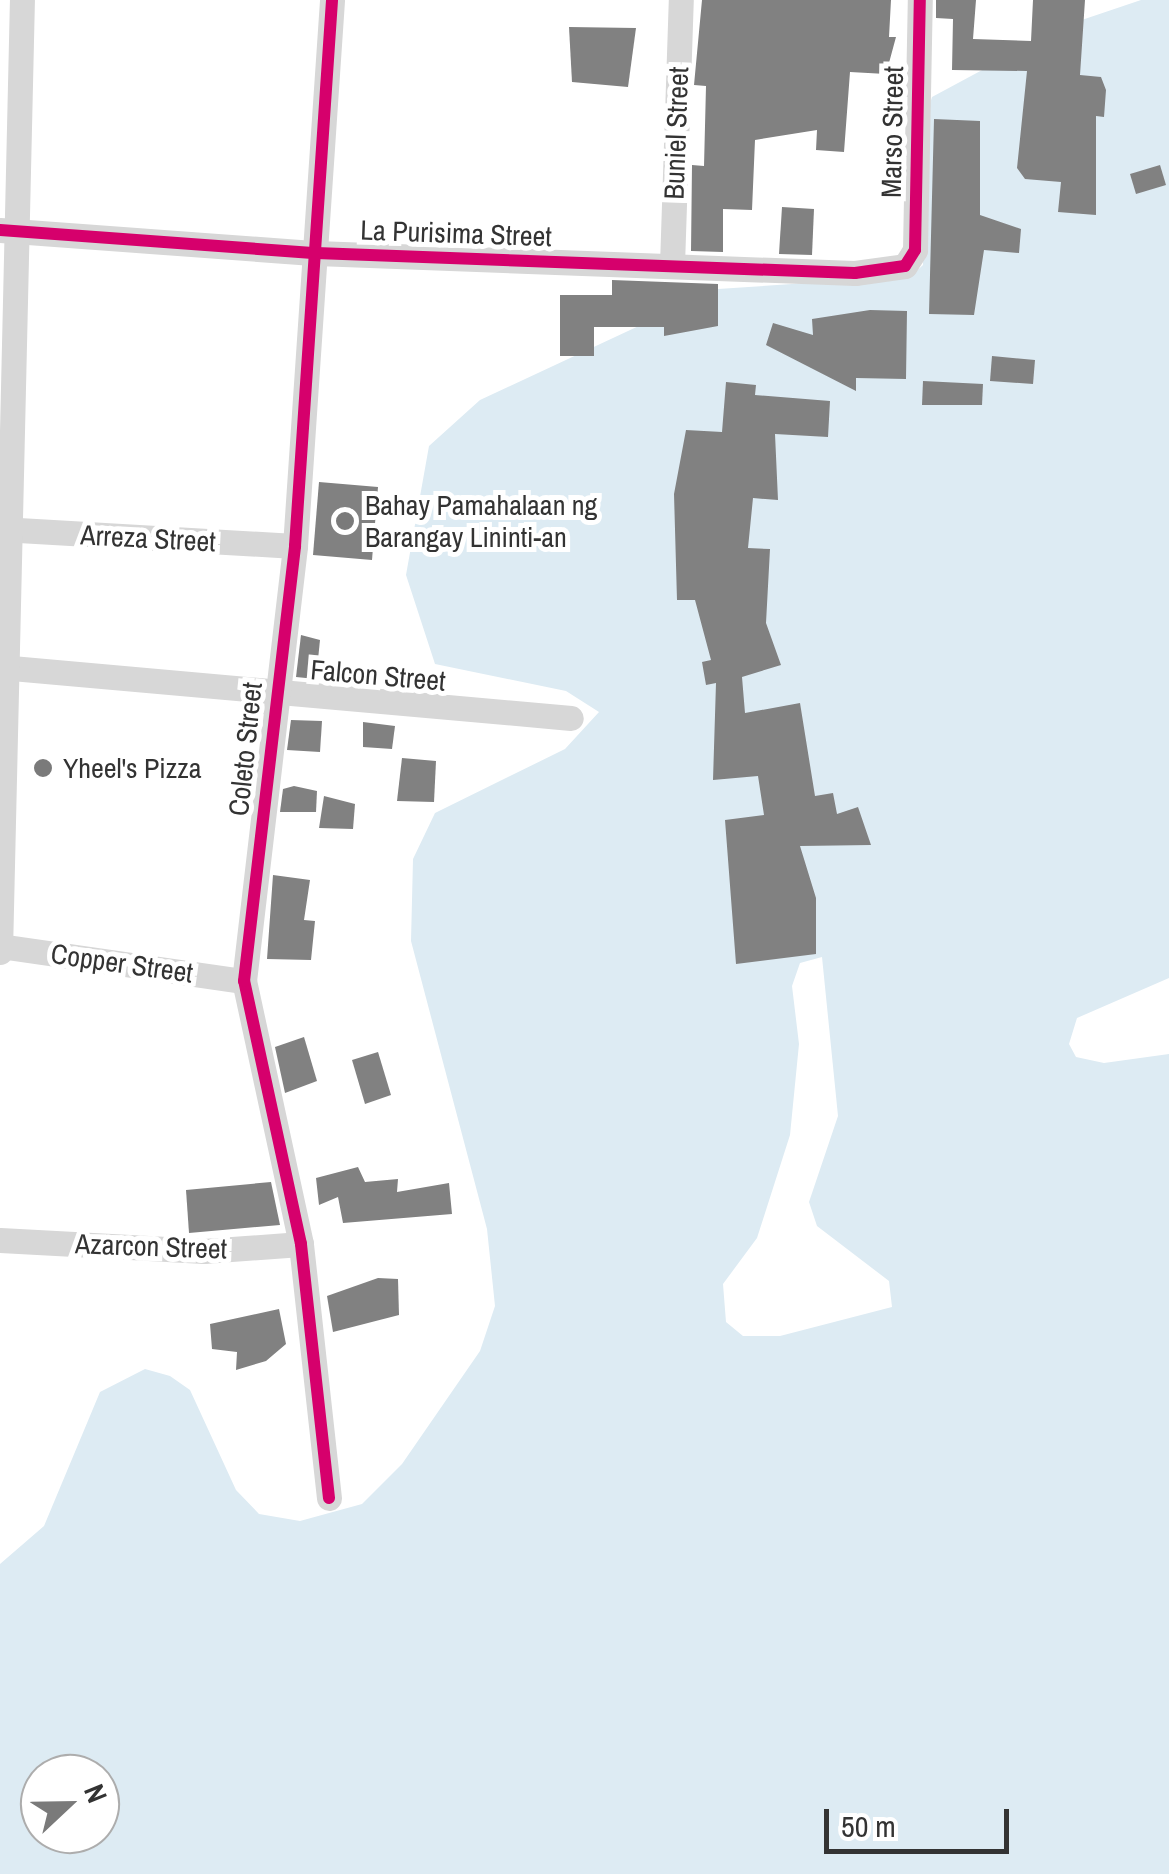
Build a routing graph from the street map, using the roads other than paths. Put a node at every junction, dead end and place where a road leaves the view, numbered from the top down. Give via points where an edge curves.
1 (22, 0) edge
2 (332, 0) edge
3 (680, 0) edge
4 (920, 0) edge
5 (8, 230) edge
6 (316, 253) junction
7 (910, 264) joint
8 (672, 265) junction
9 (7, 530) edge
10 (295, 546) junction
11 (5, 667) edge
12 (276, 690) junction
13 (571, 718) dead end
14 (0, 948) edge
15 (244, 981) junction
16 (0, 1240) edge
17 (301, 1244) junction
18 (329, 1498) dead end

1 - 5 street
2 - 6 street, Coleto Street
3 - 8 street, Buniel Street
4 - 7 street, Marso Street
5 - 6 street, La Purisima Street
5 - 9 street
6 - 8 street, La Purisima Street
6 - 10 street, Coleto Street
7 - 8 street, La Purisima Street via 855,273
9 - 10 street, Arreza Street
9 - 11 street
10 - 12 street, Coleto Street
11 - 12 street, Falcon Street
11 - 14 street
12 - 13 street, Falcon Street
12 - 15 street, Coleto Street
14 - 15 street, Copper Street
15 - 17 street, Coleto Street
16 - 17 street, Azarcon Street via 204,1251
17 - 18 street, Coleto Street

